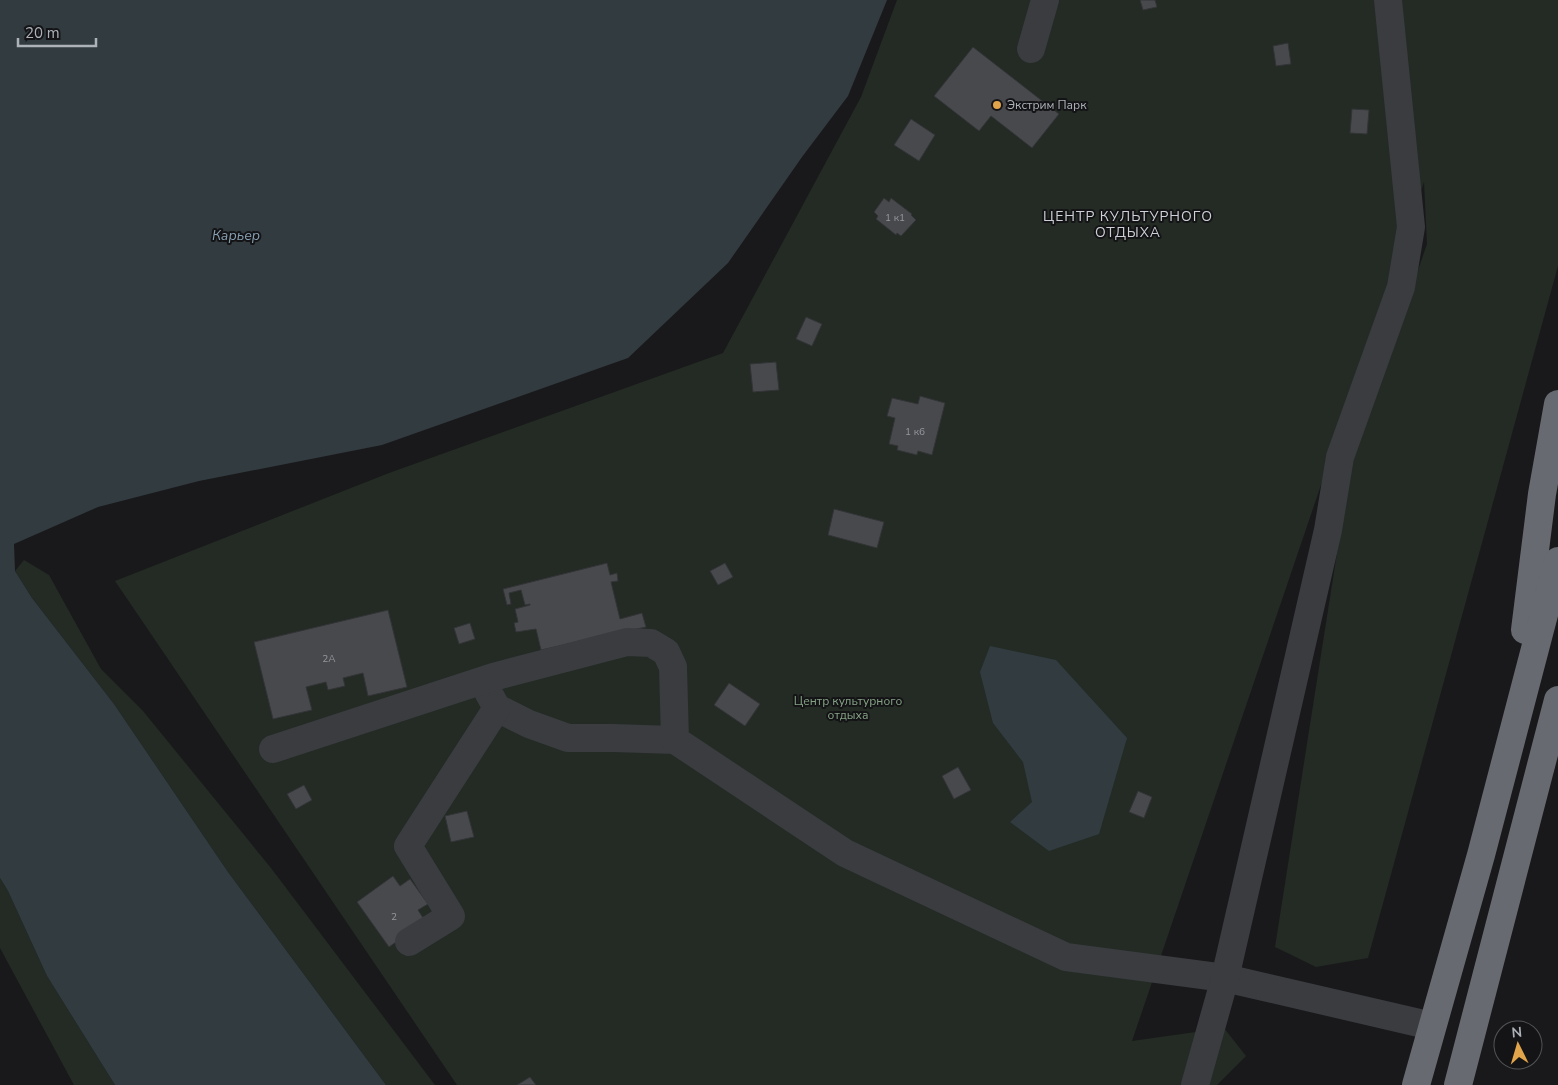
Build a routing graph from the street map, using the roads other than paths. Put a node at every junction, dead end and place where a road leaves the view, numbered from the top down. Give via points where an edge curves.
1 (1045, 0) edge
2 (1388, 0) edge
3 (1031, 49) dead end
4 (1558, 404) edge
5 (1558, 560) edge
6 (482, 681) junction
7 (1558, 700) edge
8 (497, 708) junction
9 (675, 740) junction
10 (1510, 745) junction
11 (272, 749) dead end
12 (409, 942) dead end
13 (1225, 978) junction
14 (1432, 1026) junction
15 (1195, 1085) edge
16 (1416, 1085) edge
17 (1458, 1085) edge

1 - 3 lane
2 - 13 lane via 1411,227 1401,287 1340,457 1328,530
4 - 10 highway via 1542,494
5 - 10 highway
6 - 8 lane
6 - 9 lane via 627,642 651,643 666,652 673,667
6 - 11 lane
7 - 17 highway
8 - 9 lane via 568,738
8 - 12 lane via 408,846 451,916
9 - 13 lane via 845,853 1066,957
10 - 14 highway
13 - 14 lane
13 - 15 lane
14 - 16 highway

